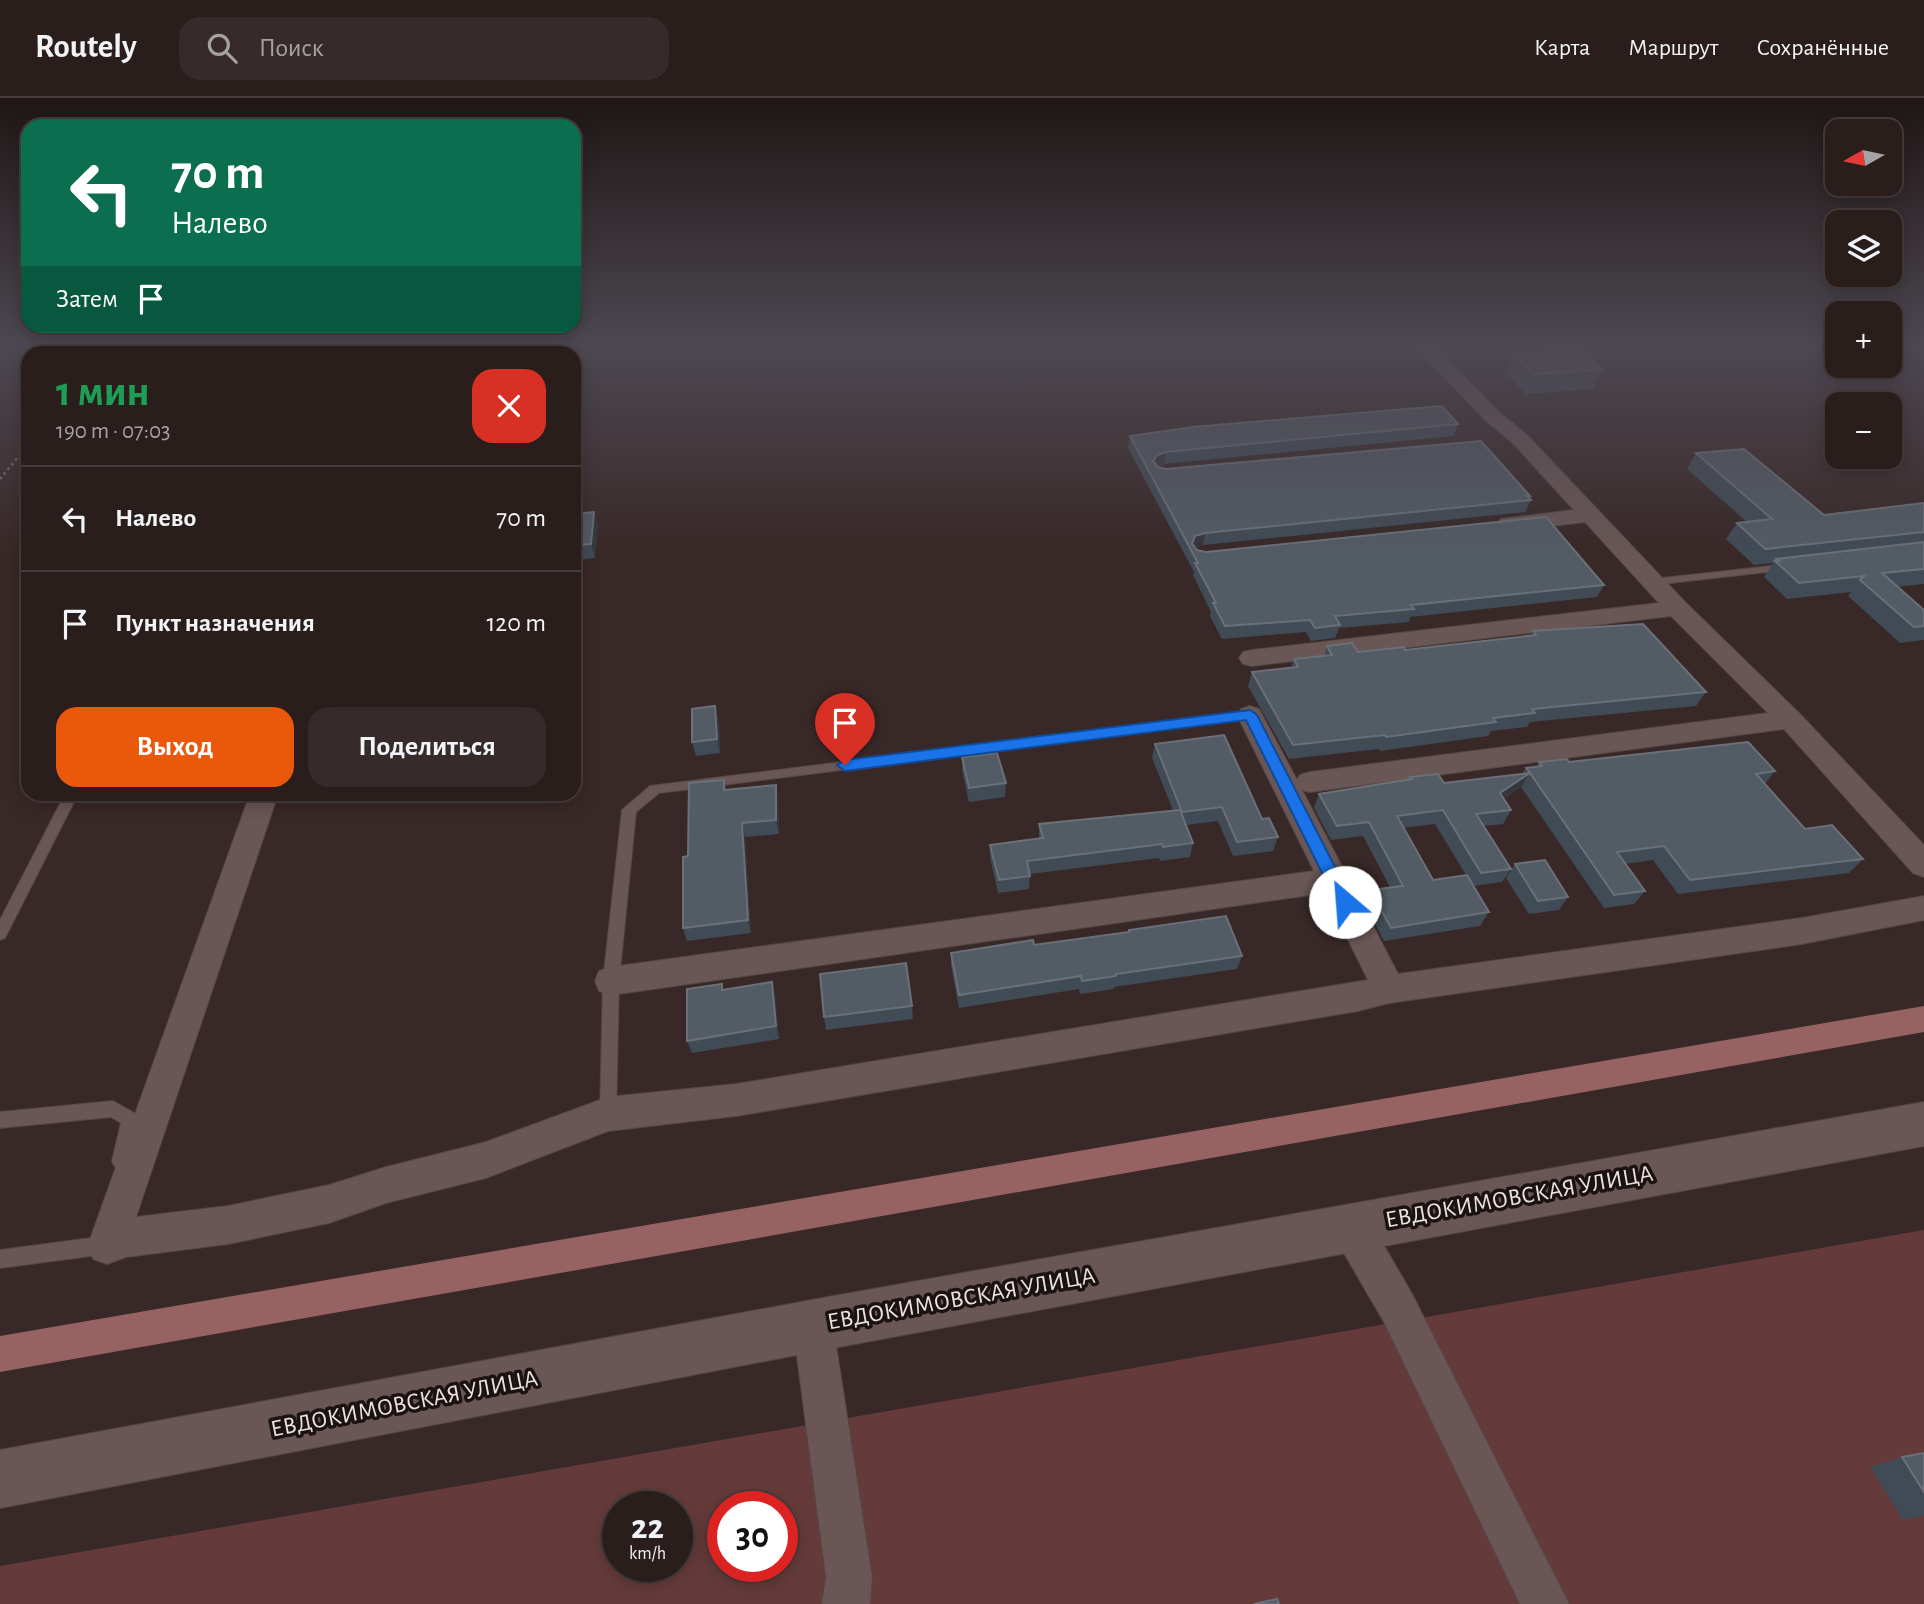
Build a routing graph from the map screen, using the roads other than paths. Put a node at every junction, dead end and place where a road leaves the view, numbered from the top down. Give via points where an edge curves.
1 (1491, 415) edge
2 (1519, 438) junction
3 (1492, 440) dead end
4 (1593, 515) junction
5 (1485, 526) edge
6 (1802, 565) edge
7 (1653, 582) junction
8 (1677, 608) junction
9 (1252, 657) dead end
10 (1250, 715) joint
11 (1790, 719) junction
12 (1310, 782) dead end
13 (68, 801) edge
14 (262, 801) edge
15 (1924, 865) edge
16 (1334, 880) junction
17 (1924, 908) edge
18 (0, 934) edge
19 (611, 981) junction
20 (1389, 989) junction
21 (608, 1114) junction
22 (0, 1120) edge
23 (1924, 1124) edge
24 (1351, 1227) junction
25 (107, 1245) junction
26 (0, 1259) edge
27 (813, 1326) junction
28 (0, 1479) edge
29 (846, 1604) edge
30 (1545, 1604) edge

1 - 2 street
2 - 3 street
2 - 4 street
4 - 5 street
4 - 7 street
6 - 7 lane
7 - 8 street
8 - 9 street
8 - 11 street
10 - 16 street
10 - 19 lane via 655,789 629,810
11 - 12 street
11 - 15 street
13 - 18 lane
14 - 25 street
16 - 19 street
16 - 20 street
17 - 20 street via 1801,931
19 - 21 lane
20 - 21 street via 1358,998 736,1100
21 - 25 street via 486,1160 329,1204
22 - 25 lane via 113,1108 130,1121 109,1210
23 - 24 main road, ЕВДОКИМОВСКАЯ УЛИЦА
24 - 27 main road, ЕВДОКИМОВСКАЯ УЛИЦА
24 - 30 street via 1404,1320
25 - 26 lane
27 - 28 main road, ЕВДОКИМОВСКАЯ УЛИЦА
27 - 29 street via 849,1577

